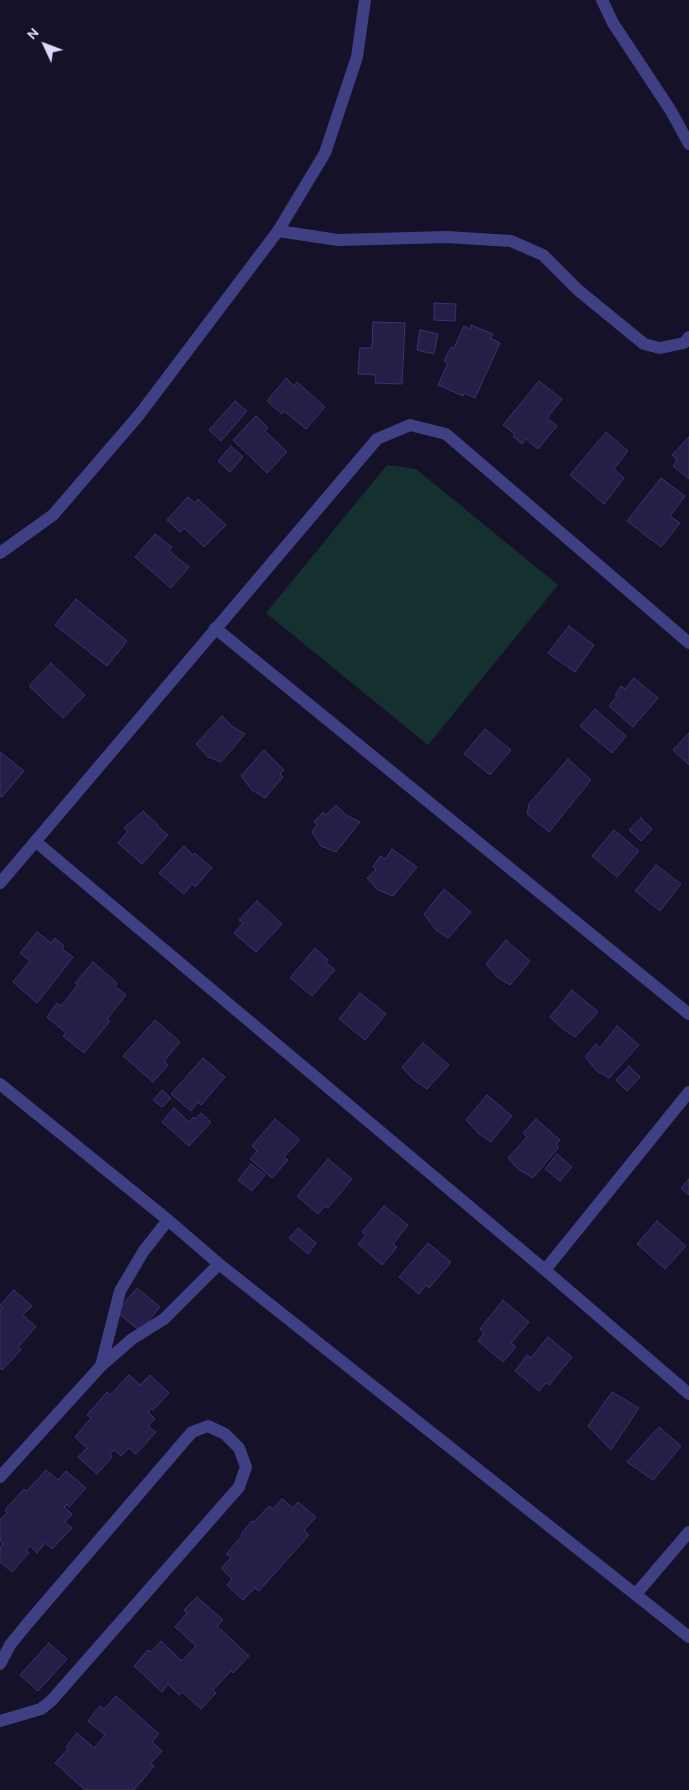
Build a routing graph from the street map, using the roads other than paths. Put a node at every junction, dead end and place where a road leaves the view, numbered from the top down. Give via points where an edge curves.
1 (365, 0) edge
2 (602, 0) edge
3 (689, 144) edge
4 (278, 231) junction
5 (689, 338) edge
6 (0, 553) edge
7 (215, 628) junction
8 (689, 643) edge
9 (35, 841) junction
10 (0, 883) edge
11 (689, 1014) edge
12 (0, 1084) edge
13 (689, 1092) edge
14 (168, 1220) junction
15 (220, 1264) junction
16 (545, 1270) junction
17 (101, 1366) junction
18 (689, 1394) edge
19 (0, 1477) edge
20 (689, 1532) edge
21 (636, 1594) junction
22 (689, 1636) edge
23 (0, 1664) edge
24 (0, 1721) edge

1 - 4 street via 358,57 324,152
2 - 3 street
4 - 5 street via 338,240 446,237 511,241 544,255 578,290 644,344 660,348 684,343
4 - 6 street via 139,415 53,515
7 - 8 street via 377,439 410,425 446,434
7 - 9 street
7 - 11 street
9 - 10 street
9 - 16 street
12 - 14 street
13 - 16 street
14 - 15 street
14 - 17 street via 143,1252 120,1292
15 - 17 street via 164,1319 132,1339
15 - 21 street
16 - 18 street
17 - 19 street
20 - 21 street
21 - 22 street
23 - 24 street via 27,1624 192,1432 208,1426 225,1434 239,1448 246,1466 239,1488 52,1700 41,1709

